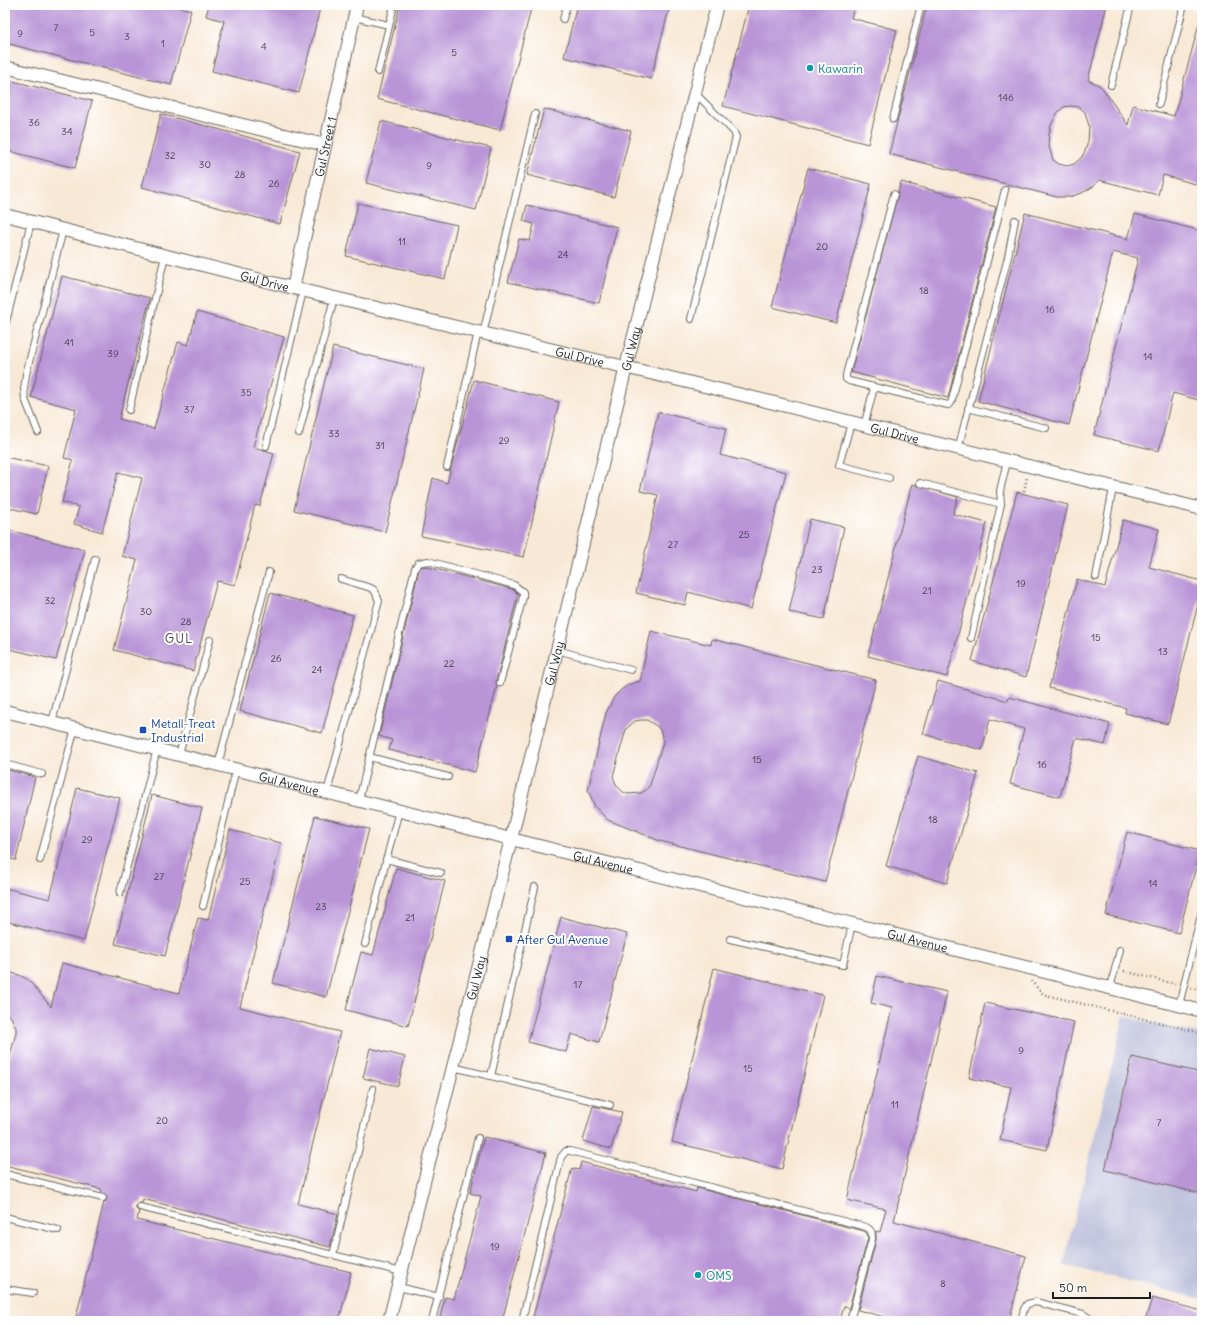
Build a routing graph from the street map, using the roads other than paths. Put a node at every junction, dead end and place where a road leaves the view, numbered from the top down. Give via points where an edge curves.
1 (357, 5) edge
2 (394, 5) edge
3 (567, 5) edge
4 (717, 5) edge
5 (922, 5) edge
6 (1131, 5) edge
7 (1184, 5) edge
8 (354, 18) junction
9 (563, 19) dead end
10 (389, 25) junction
11 (5, 67) edge
12 (378, 72) dead end
13 (1111, 85) dead end
14 (695, 93) junction
15 (1159, 104) dead end
16 (535, 114) dead end
17 (893, 119) dead end
18 (325, 145) junction
19 (1005, 190) dead end
20 (894, 194) dead end
21 (5, 215) edge
22 (1015, 220) dead end
23 (30, 222) junction
24 (62, 230) junction
25 (165, 256) junction
26 (298, 290) junction
27 (334, 298) junction
28 (691, 319) dead end
29 (5, 326) edge
30 (481, 333) junction
31 (626, 368) junction
32 (874, 388) junction
33 (968, 408) junction
34 (129, 410) dead end
35 (851, 423) junction
36 (864, 426) junction
37 (1046, 428) dead end
38 (38, 432) dead end
39 (299, 433) dead end
40 (266, 446) dead end
41 (958, 449) junction
42 (1007, 461) junction
43 (447, 467) dead end
44 (889, 478) dead end
45 (920, 483) dead end
46 (1113, 488) junction
47 (1001, 504) junction
48 (1202, 509) edge
49 (95, 559) dead end
50 (269, 572) dead end
51 (1096, 577) dead end
52 (341, 579) dead end
53 (971, 638) dead end
54 (210, 640) dead end
55 (557, 650) junction
56 (631, 670) dead end
57 (500, 683) dead end
58 (5, 711) edge
59 (52, 722) junction
60 (75, 728) junction
61 (157, 749) junction
62 (178, 754) junction
63 (369, 757) junction
64 (5, 764) edge
65 (218, 765) junction
66 (236, 769) junction
67 (42, 774) dead end
68 (448, 777) dead end
69 (327, 792) junction
70 (359, 800) junction
71 (399, 810) junction
72 (511, 839) junction
73 (386, 859) junction
74 (40, 860) dead end
75 (441, 873) dead end
76 (535, 887) dead end
77 (120, 893) dead end
78 (203, 906) dead end
79 (1202, 911) edge
80 (852, 924) junction
81 (730, 939) dead end
82 (365, 944) dead end
83 (1120, 950) dead end
84 (1110, 988) junction
85 (1179, 1005) junction
86 (1202, 1011) edge
87 (452, 1067) junction
88 (491, 1076) junction
89 (373, 1088) dead end
90 (610, 1105) dead end
91 (478, 1138) dead end
92 (5, 1174) edge
93 (103, 1198) dead end
94 (140, 1207) dead end
95 (5, 1216) edge
96 (58, 1230) dead end
97 (333, 1254) junction
98 (402, 1272) junction
99 (399, 1287) junction
100 (5, 1289) edge
101 (33, 1293) dead end
102 (438, 1297) junction
103 (389, 1321) edge
104 (432, 1321) edge
105 (522, 1321) edge
106 (850, 1321) edge
107 (1021, 1321) edge
108 (1092, 1321) edge

1 - 8 street, Gul Street 1
2 - 10 lane
3 - 9 lane
4 - 14 street, Gul Way
5 - 17 lane
6 - 13 lane
7 - 15 lane
8 - 10 lane
8 - 18 street, Gul Street 1
10 - 12 lane
11 - 18 street
14 - 28 lane via 736,137
14 - 31 street, Gul Way
16 - 30 lane
18 - 26 street, Gul Street 1
19 - 32 lane via 951,403 943,405
20 - 32 lane via 845,377 849,381
21 - 23 street, Gul Drive
22 - 33 lane via 1008,257
23 - 24 street, Gul Drive
23 - 29 lane
24 - 25 street, Gul Drive
24 - 38 lane via 24,389 25,399
25 - 26 street, Gul Drive
25 - 34 lane
26 - 27 street, Gul Drive
26 - 40 lane
27 - 30 street, Gul Drive
27 - 39 lane
30 - 31 street, Gul Drive
30 - 43 lane
31 - 35 street, Gul Drive
31 - 55 street, Gul Way
32 - 36 lane
33 - 37 lane
33 - 41 lane
35 - 36 street, Gul Drive
35 - 44 lane via 840,465
36 - 41 street, Gul Drive
41 - 42 street, Gul Drive
42 - 46 street, Gul Drive
42 - 47 lane via 1000,491
45 - 47 lane
46 - 48 street, Gul Drive
46 - 51 lane
47 - 53 lane
49 - 59 lane
50 - 65 lane
52 - 69 lane via 375,590 378,601
54 - 62 lane
55 - 56 lane
55 - 72 street, Gul Way
57 - 63 lane via 523,592 514,584 428,561 418,563
58 - 59 street, Gul Avenue
59 - 60 street, Gul Avenue
60 - 61 street, Gul Avenue
60 - 74 lane
61 - 62 street, Gul Avenue
61 - 77 lane
62 - 65 street, Gul Avenue
63 - 68 lane
63 - 70 lane
64 - 67 lane
65 - 66 street, Gul Avenue
66 - 69 street, Gul Avenue
66 - 78 lane
69 - 70 street, Gul Avenue
70 - 71 street, Gul Avenue
71 - 72 street, Gul Avenue
71 - 73 lane
72 - 80 street, Gul Avenue
72 - 87 street, Gul Way
73 - 75 lane
73 - 82 lane
76 - 88 lane
79 - 85 lane
80 - 81 lane via 843,965
80 - 84 street, Gul Avenue
83 - 84 lane
84 - 85 street, Gul Avenue
85 - 86 street, Gul Avenue
87 - 88 lane
87 - 98 street, Gul Way
88 - 90 lane
89 - 97 lane
91 - 102 lane
92 - 93 lane
94 - 97 lane
95 - 96 lane
97 - 98 lane
98 - 99 street, Gul Way
99 - 102 lane
99 - 103 street, Gul Way
100 - 101 lane
102 - 104 lane
105 - 106 lane via 561,1157 566,1151 866,1227 871,1230 872,1239
107 - 108 lane via 1027,1304 1036,1302 1083,1314

